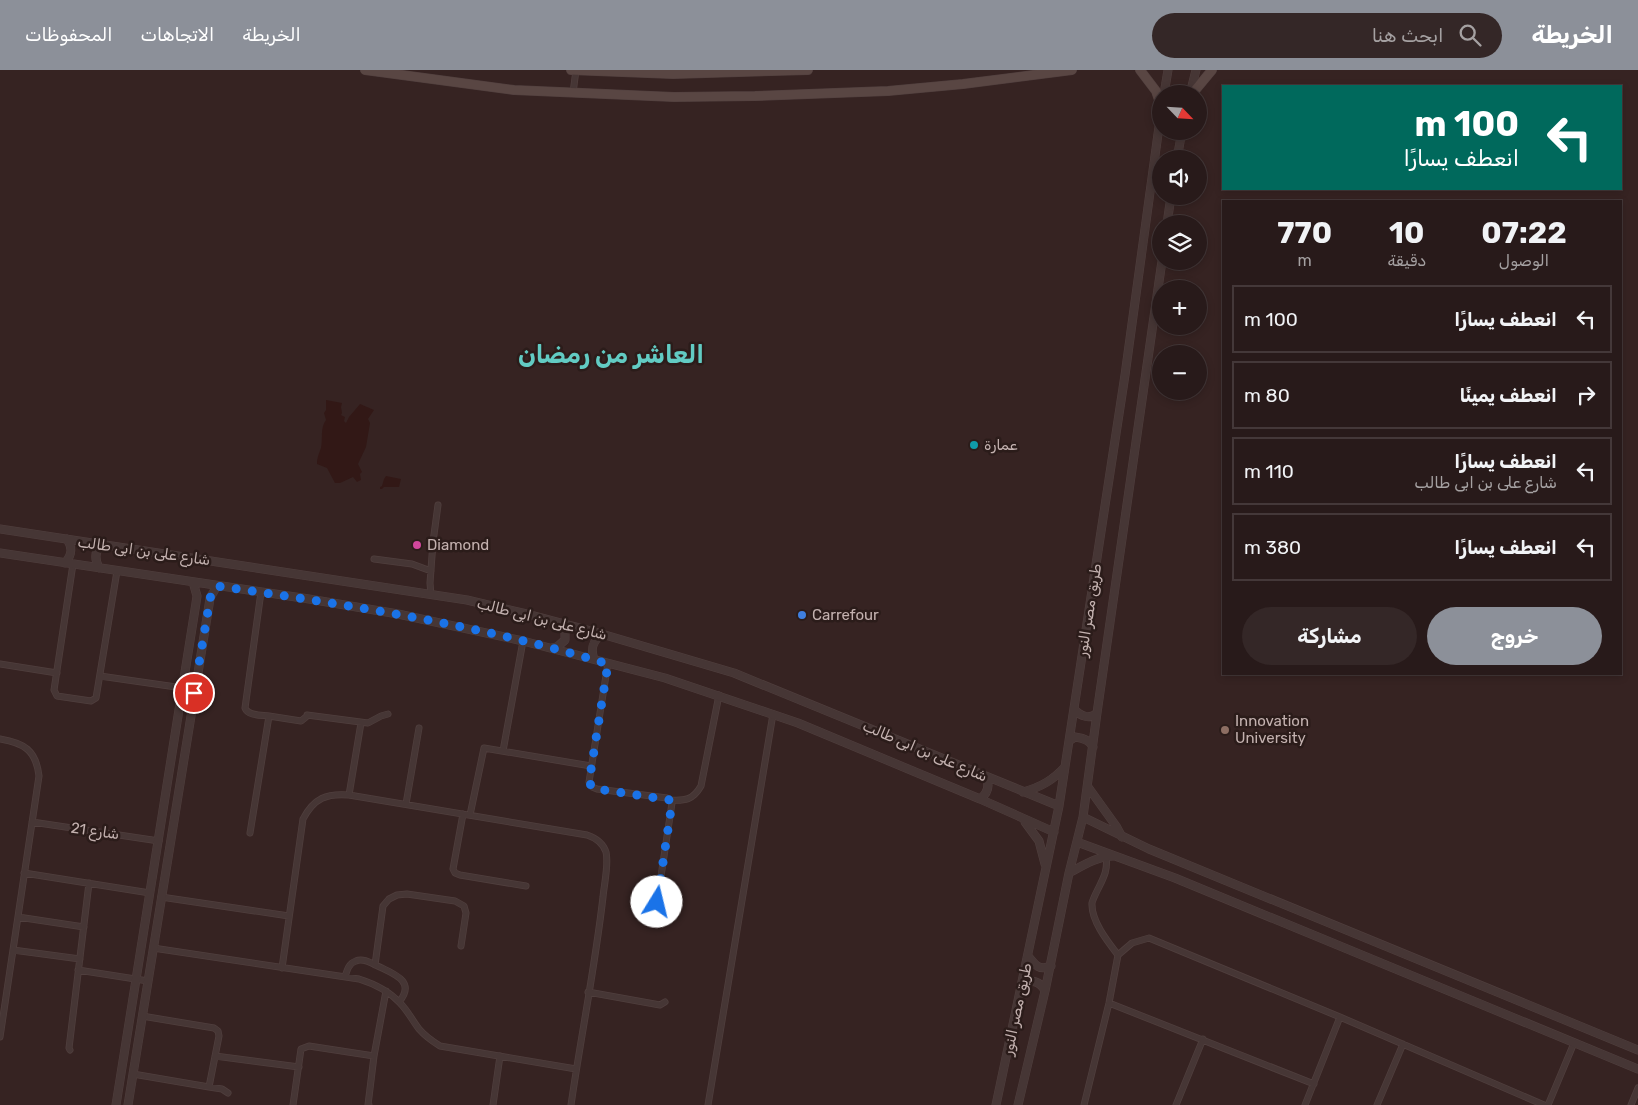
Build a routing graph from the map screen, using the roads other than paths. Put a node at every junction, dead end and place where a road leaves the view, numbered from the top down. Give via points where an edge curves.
1 (365, 70) edge
2 (571, 70) edge
3 (576, 70) edge
4 (808, 70) edge
5 (1072, 70) edge
6 (1140, 70) edge
7 (1168, 70) edge
8 (1196, 70) edge
9 (1212, 70) edge
10 (644, 72) edge
11 (733, 72) edge
12 (1166, 85) edge
13 (1193, 85) edge
14 (1199, 85) edge
15 (1152, 86) edge
16 (573, 93) junction
17 (1157, 140) edge
18 (1161, 270) edge
19 (438, 505) dead end
20 (0, 529) edge
21 (66, 539) junction
22 (102, 544) junction
23 (0, 553) edge
24 (374, 559) dead end
25 (69, 564) junction
26 (99, 568) junction
27 (117, 571) junction
28 (432, 571) junction
29 (193, 582) junction
30 (217, 586) junction
31 (261, 592) junction
32 (431, 595) junction
33 (560, 623) junction
34 (602, 634) junction
35 (523, 641) junction
36 (552, 648) junction
37 (594, 659) junction
38 (0, 664) edge
39 (608, 664) junction
40 (56, 673) junction
41 (100, 676) junction
42 (183, 688) junction
43 (719, 695) junction
44 (1074, 709) junction
45 (1097, 713) junction
46 (388, 714) dead end
47 (774, 714) junction
48 (269, 716) junction
49 (361, 723) junction
50 (419, 728) dead end
51 (0, 740) edge
52 (1069, 741) junction
53 (1093, 747) junction
54 (503, 751) junction
55 (591, 766) junction
56 (1065, 767) junction
57 (986, 777) junction
58 (1088, 787) junction
59 (1023, 792) junction
60 (350, 795) junction
61 (980, 799) junction
62 (670, 800) junction
63 (406, 804) junction
64 (1059, 806) junction
65 (463, 814) junction
66 (470, 815) junction
67 (1083, 817) junction
68 (1021, 818) junction
69 (32, 822) junction
70 (1054, 832) junction
71 (250, 833) dead end
72 (1122, 838) junction
73 (158, 841) junction
74 (1077, 842) junction
75 (1149, 849) junction
76 (1106, 856) junction
77 (1117, 856) junction
78 (1143, 865) junction
79 (1046, 869) junction
80 (1069, 872) junction
81 (24, 873) junction
82 (89, 883) junction
83 (163, 886) junction
84 (526, 886) dead end
85 (150, 892) junction
86 (161, 899) junction
87 (289, 916) junction
88 (18, 917) junction
89 (652, 919) dead end
90 (84, 927) junction
91 (461, 946) dead end
92 (153, 948) junction
93 (13, 950) junction
94 (1118, 954) junction
95 (1028, 956) junction
96 (80, 959) junction
97 (375, 965) junction
98 (1051, 966) junction
99 (282, 968) junction
100 (78, 970) junction
101 (345, 976) junction
102 (137, 979) junction
103 (148, 981) junction
104 (1022, 984) junction
105 (386, 991) junction
106 (1045, 991) junction
107 (588, 992) junction
108 (399, 1002) junction
109 (665, 1002) dead end
110 (1108, 1003) junction
111 (2, 1016) edge
112 (142, 1016) junction
113 (1340, 1017) junction
114 (0, 1037) edge
115 (1203, 1039) junction
116 (1574, 1042) junction
117 (1403, 1044) junction
118 (70, 1050) dead end
119 (1638, 1050) edge
120 (215, 1056) junction
121 (374, 1056) junction
122 (500, 1056) junction
123 (299, 1067) junction
124 (576, 1069) junction
125 (1638, 1069) edge
126 (133, 1074) junction
127 (1314, 1084) junction
128 (210, 1086) junction
129 (1638, 1088) edge
130 (228, 1093) dead end
131 (116, 1105) edge
132 (128, 1105) edge
133 (293, 1105) edge
134 (369, 1105) edge
135 (493, 1105) edge
136 (570, 1105) edge
137 (708, 1105) edge
138 (996, 1105) edge
139 (1018, 1105) edge
140 (1084, 1105) edge
141 (1177, 1105) edge
142 (1306, 1105) edge
143 (1377, 1105) edge
144 (1546, 1105) edge
145 (1631, 1105) edge

1 - 16 main road via 499,88
2 - 3 main road
3 - 10 main road
3 - 16 street
4 - 11 main road
5 - 16 main road via 888,91 683,96
6 - 15 main road
7 - 12 street
8 - 13 street
9 - 14 main road
10 - 11 main road
17 - 44 street, طريق مصر النور
18 - 45 street, طريق مصر النور
19 - 28 street
20 - 21 street, شارع على بن ابى طالب
21 - 22 street, شارع على بن ابى طالب
21 - 25 street via 71,551
22 - 26 street via 96,556
22 - 32 street, شارع على بن ابى طالب
23 - 25 street, شارع على بن ابى طالب
24 - 28 street via 412,564
25 - 26 street, شارع على بن ابى طالب
25 - 40 street
26 - 27 street, شارع على بن ابى طالب
27 - 29 street, شارع على بن ابى طالب
27 - 41 street
28 - 32 street
29 - 30 street, شارع على بن ابى طالب
29 - 42 street via 197,596
30 - 31 street, شارع على بن ابى طالب
30 - 83 street via 210,598
31 - 35 street, شارع على بن ابى طالب via 398,614
31 - 48 street via 245,708 249,713
32 - 33 street, شارع على بن ابى طالب via 467,600
33 - 34 street, شارع على بن ابى طالب
33 - 36 street via 565,640
34 - 37 street via 593,644
34 - 57 street, شارع على بن ابى طالب via 734,673
35 - 36 street, شارع على بن ابى طالب
35 - 54 street
36 - 37 street, شارع على بن ابى طالب
37 - 39 street, شارع على بن ابى طالب
38 - 40 street
39 - 43 street, شارع على بن ابى طالب
39 - 55 street
40 - 41 street via 55,695 91,701 96,698
41 - 42 street
42 - 73 street
43 - 47 street, شارع على بن ابى طالب
43 - 62 street via 701,786 691,798
44 - 45 street via 1085,716
44 - 52 street, طريق مصر النور
45 - 53 street, طريق مصر النور
46 - 49 street
47 - 61 street, شارع على بن ابى طالب
47 - 137 street
48 - 49 street via 301,721 306,716
48 - 71 street
49 - 60 street
50 - 63 street
51 - 69 street via 25,746 38,764
52 - 53 street via 1075,737 1082,738
52 - 56 street, طريق مصر النور
53 - 58 street, طريق مصر النور
54 - 55 street
54 - 66 street via 484,748
55 - 62 street via 589,782 592,787
56 - 59 street via 1047,784
56 - 64 street, طريق مصر النور
57 - 59 street, شارع على بن ابى طالب
57 - 61 street via 987,792
58 - 67 street, طريق مصر النور
58 - 72 street
59 - 64 street, شارع على بن ابى طالب
60 - 63 street
60 - 87 street via 336,793 324,796 303,819
61 - 68 street, شارع على بن ابى طالب
62 - 89 street via 655,916
63 - 65 street
64 - 70 street, طريق مصر النور
65 - 66 street
65 - 84 street via 453,868 456,873
66 - 107 street via 587,835 602,844 607,861
67 - 72 street
67 - 74 street, طريق مصر النور
68 - 70 street, شارع على بن ابى طالب
68 - 79 street via 1039,841
69 - 73 street, شارع 21
69 - 81 street
70 - 79 street, طريق مصر النور
72 - 75 street
73 - 85 street
74 - 77 street
74 - 80 street, طريق مصر النور
75 - 78 street
75 - 119 street
76 - 77 street
76 - 80 street
76 - 94 street via 1108,867 1092,903 1100,930
77 - 78 street
78 - 116 street
79 - 95 street, طريق مصر النور
80 - 98 street, طريق مصر النور
81 - 82 street
81 - 88 street
82 - 85 street
82 - 90 street
83 - 85 street
83 - 86 street
85 - 86 street
85 - 102 street
86 - 87 street
86 - 92 street
87 - 99 street
88 - 90 street
88 - 93 street
90 - 96 street
91 - 97 street via 466,913 464,906 456,901 397,894 383,906
92 - 99 street
92 - 103 street
93 - 96 street
93 - 111 street
94 - 110 street
94 - 113 street via 1137,940 1153,939
95 - 98 street via 1035,966
95 - 104 street, طريق مصر النور
96 - 100 street
97 - 101 street via 365,960 355,961
97 - 108 street via 399,976 404,982 404,996
98 - 106 street, طريق مصر النور
99 - 101 street
100 - 102 street
100 - 118 street
101 - 105 street
102 - 103 street
102 - 131 street
103 - 112 street
104 - 106 street via 1038,982
104 - 138 street, طريق مصر النور
105 - 108 street
105 - 121 street
106 - 139 street, طريق مصر النور
107 - 109 street via 660,1005
107 - 124 street
108 - 122 street via 418,1028 440,1046
110 - 115 street
110 - 140 street
111 - 114 street
112 - 120 street via 214,1028 218,1031
112 - 126 street
113 - 117 street
113 - 127 street
115 - 127 street
115 - 141 street
116 - 125 street
116 - 144 street
117 - 143 street
117 - 144 street
120 - 123 street
120 - 128 street
121 - 123 street via 309,1046 301,1049
121 - 134 street
122 - 124 street
122 - 135 street
123 - 133 street
124 - 136 street
126 - 128 street
126 - 132 street
127 - 142 street
128 - 130 street
129 - 145 street

